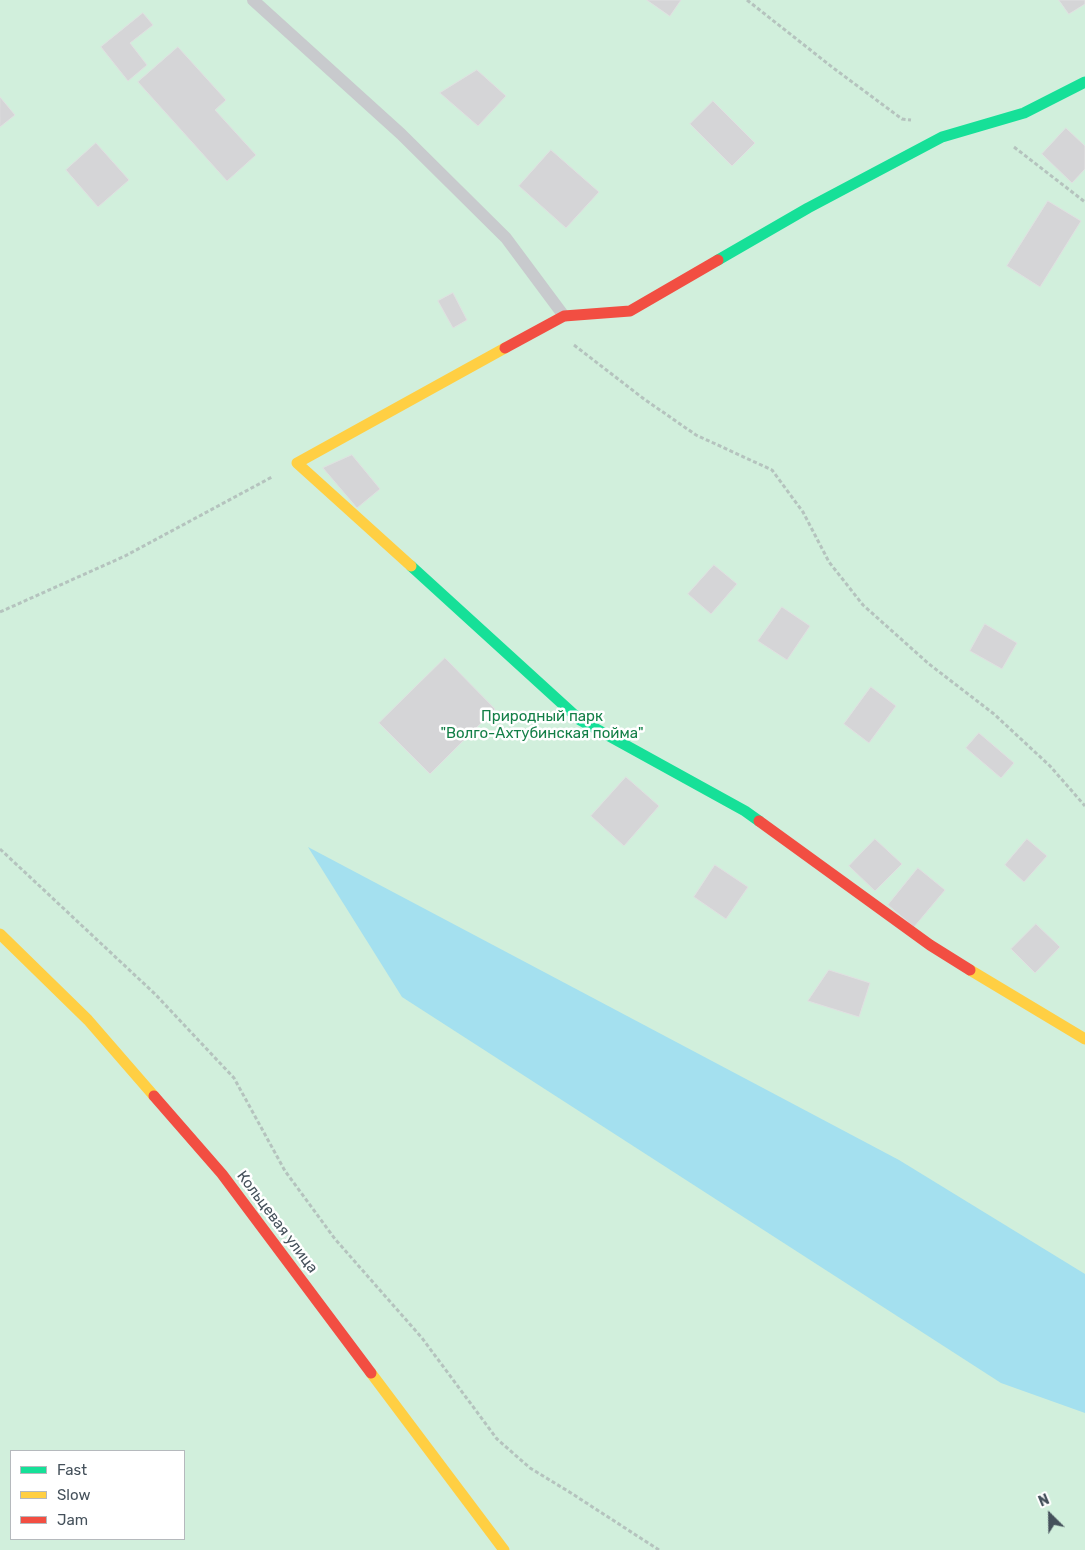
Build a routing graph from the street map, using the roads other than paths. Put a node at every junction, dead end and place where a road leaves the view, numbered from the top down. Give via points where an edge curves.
1 (253, 0) edge
2 (1085, 82) edge
3 (564, 316) junction
4 (0, 934) edge
5 (1085, 1040) edge
6 (504, 1550) edge

1 - 3 lane via 401,134 506,238
2 - 3 street via 1024,113 942,136 808,208 630,311
3 - 5 street via 298,463 580,720 745,811 930,945
4 - 6 street, Кольцевая улица via 88,1020 222,1174

